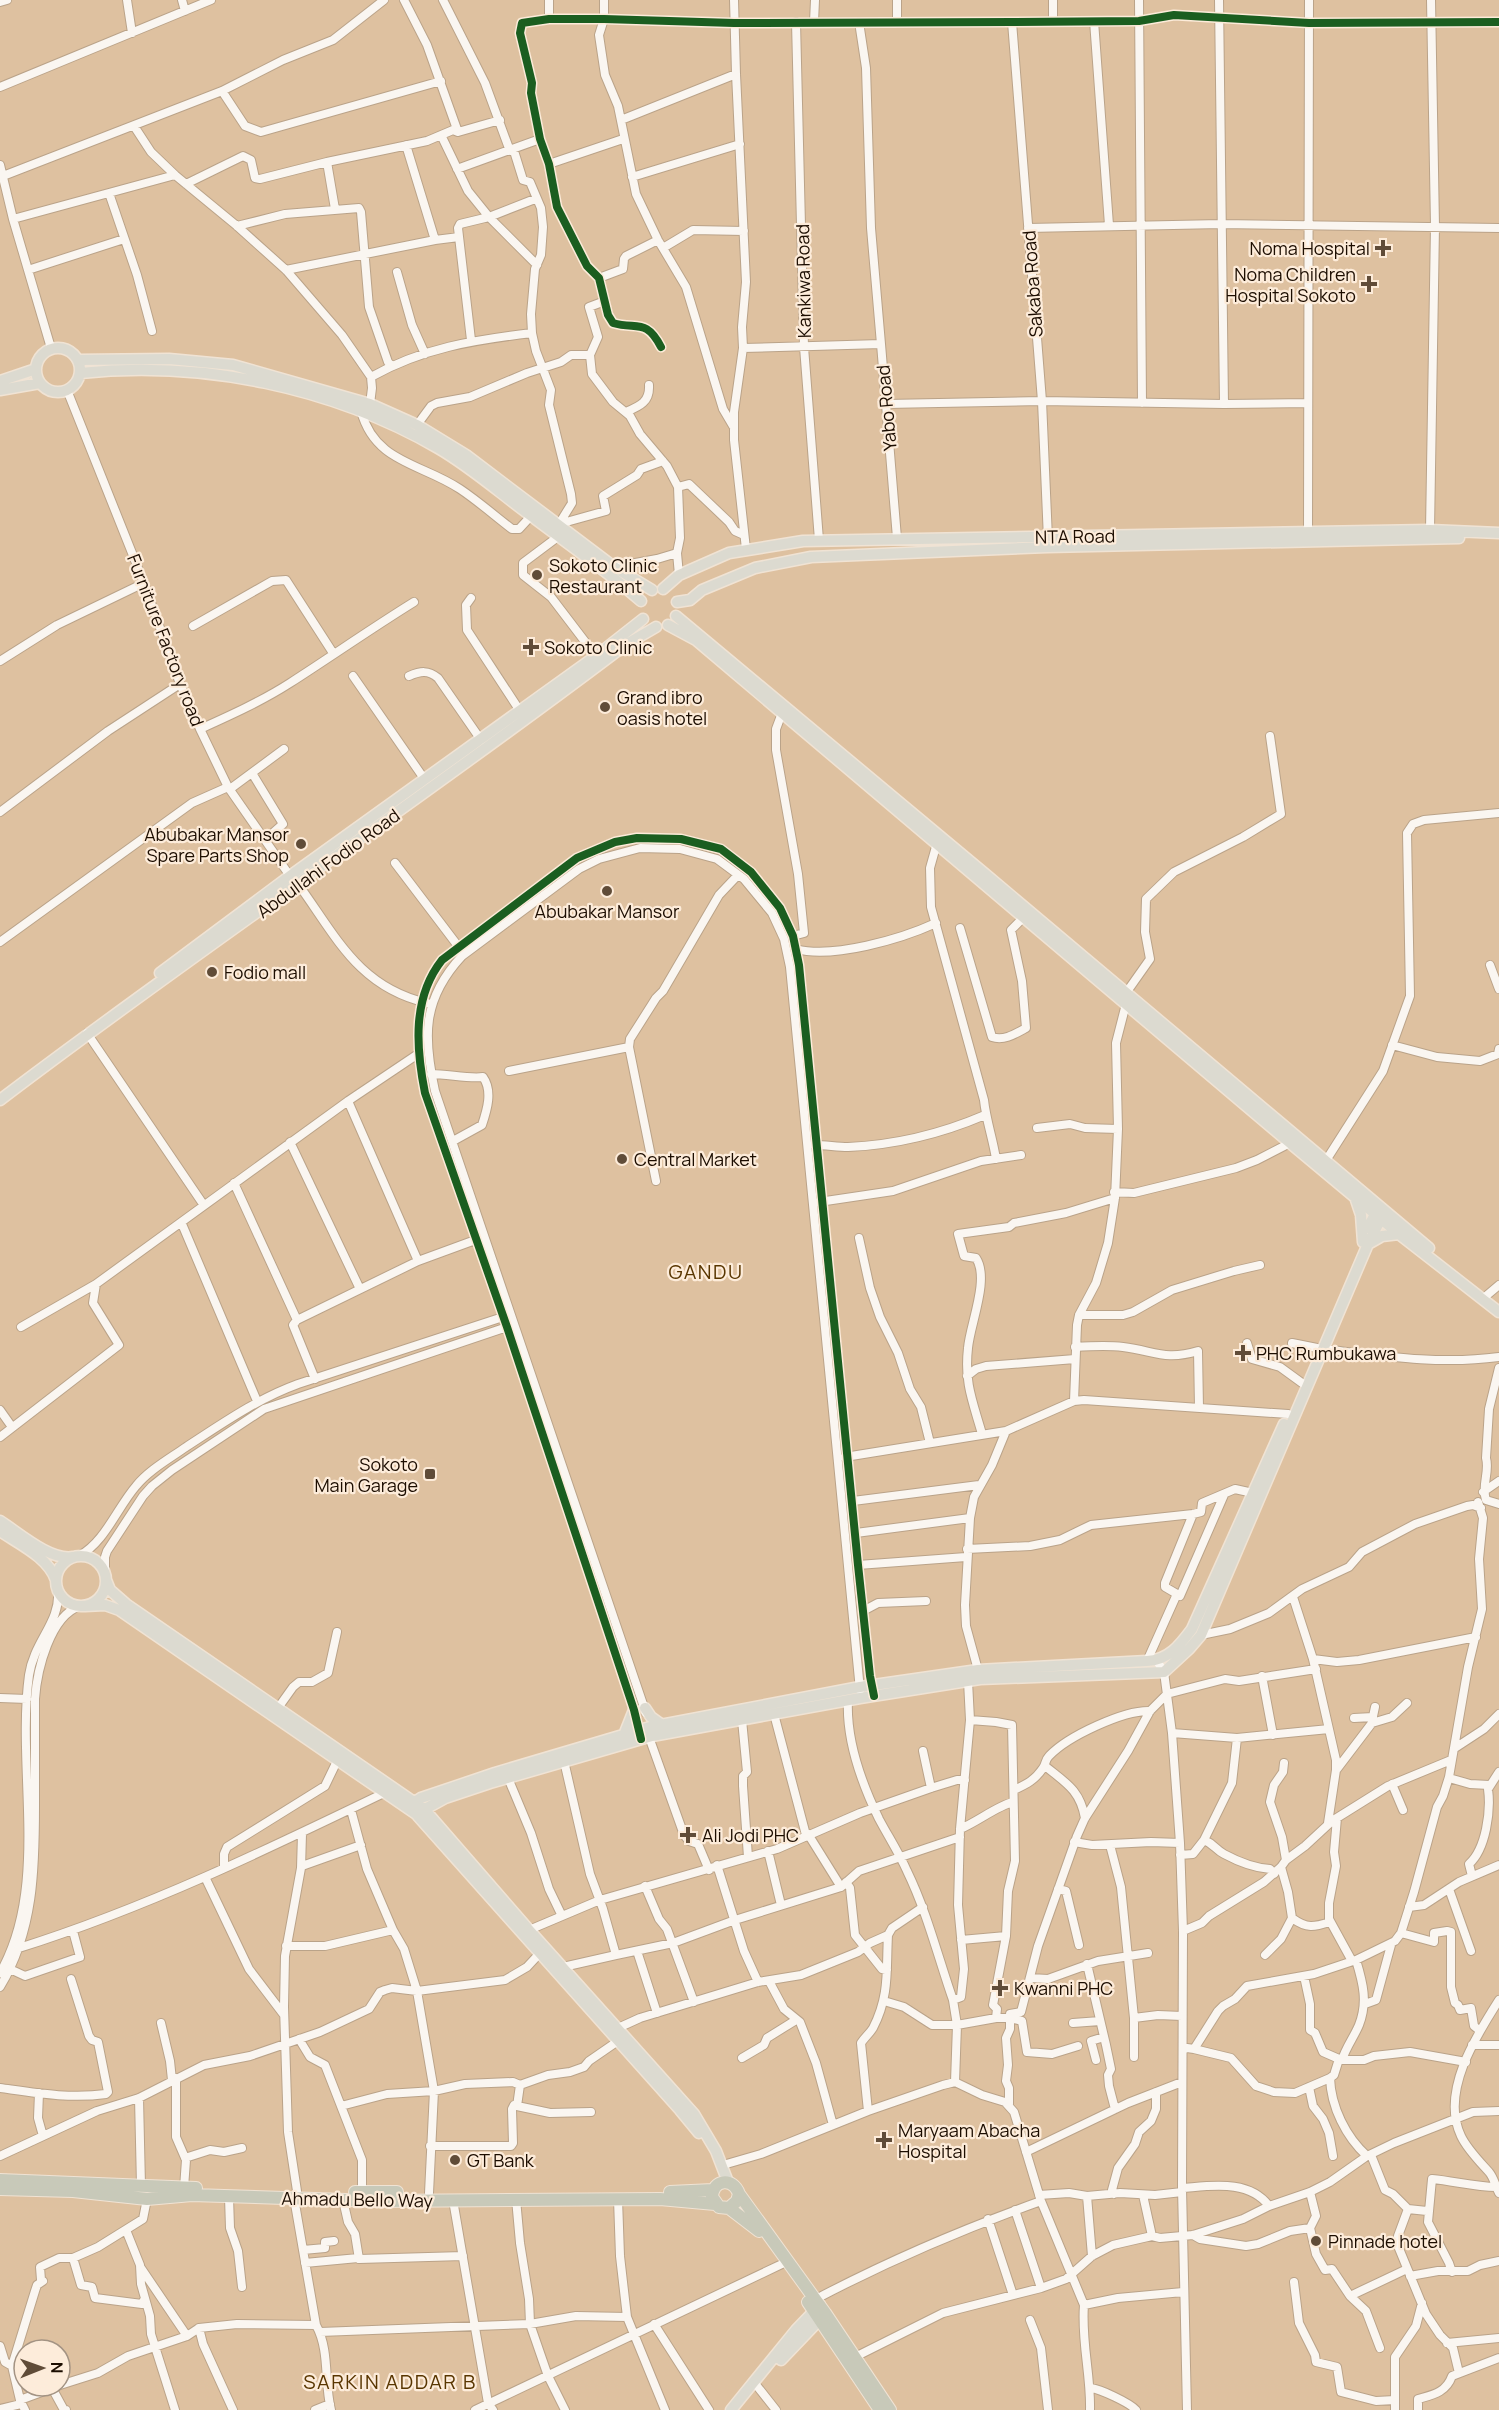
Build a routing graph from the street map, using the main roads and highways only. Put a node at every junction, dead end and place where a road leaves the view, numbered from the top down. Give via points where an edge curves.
1 (78, 360) junction
2 (36, 369) junction
3 (80, 373) junction
4 (0, 382) edge
5 (40, 383) junction
6 (366, 407) junction
7 (559, 530) junction
8 (1499, 533) edge
9 (1499, 537) edge
10 (1048, 542) junction
11 (657, 590) junction
12 (642, 601) junction
13 (677, 602) junction
14 (676, 616) junction
15 (643, 619) junction
16 (668, 625) junction
17 (656, 627) junction
18 (294, 880) junction
19 (1126, 999) junction
20 (0, 1092) edge
21 (0, 1100) edge
22 (1355, 1197) junction
23 (1380, 1212) junction
24 (1399, 1234) junction
25 (1365, 1243) junction
26 (1499, 1305) edge
27 (1499, 1312) edge
28 (1320, 1349) junction
29 (0, 1521) edge
30 (0, 1531) edge
31 (76, 1557) junction
32 (105, 1577) junction
33 (57, 1585) junction
34 (83, 1606) junction
35 (873, 1690) junction
36 (860, 1693) junction
37 (662, 1725) junction
38 (646, 1734) junction
39 (624, 1735) junction
40 (416, 1807) junction
41 (0, 2180) edge
42 (720, 2185) junction
43 (0, 2189) edge
44 (296, 2194) junction
45 (739, 2194) junction
46 (715, 2204) junction
47 (729, 2208) junction
48 (819, 2310) junction
49 (731, 2410) edge
50 (738, 2410) edge
51 (880, 2410) edge
52 (890, 2410) edge

1 - 2 main road via 72,352 51,348 43,353
1 - 3 main road
1 - 6 main road via 169,359 233,365
2 - 4 main road
2 - 5 main road
3 - 5 main road via 67,390 52,391
3 - 6 main road via 116,369 208,372
4 - 5 main road
6 - 7 main road via 441,449 531,516
6 - 7 main road via 417,425 466,455
7 - 11 main road
7 - 12 main road
8 - 10 main road, NTA Road via 1430,530
9 - 10 main road, NTA Road
10 - 11 main road, NTA Road via 819,540 729,553 679,575
10 - 13 main road, NTA Road via 811,557 755,568 702,590 690,600
11 - 12 main road
11 - 13 main road via 669,591
12 - 15 main road
13 - 14 main road
14 - 16 main road
14 - 19 main road
15 - 17 main road
15 - 18 main road, Abdullahi Fodio Road
16 - 17 main road
16 - 19 main road via 696,640
17 - 18 main road, Abdullahi Fodio Road via 625,645
18 - 20 main road, Abdullahi Fodio Road
18 - 21 main road, Abdullahi Fodio Road
19 - 22 main road
19 - 23 main road
22 - 23 main road
22 - 25 main road
23 - 24 main road
23 - 25 main road
23 - 26 main road
24 - 25 main road
24 - 27 main road
25 - 28 main road
28 - 35 main road via 1192,1629 1175,1650 1152,1661 978,1670
28 - 35 main road via 1201,1635 1164,1672 968,1681
29 - 31 main road via 55,1556
30 - 33 main road via 44,1562
31 - 32 main road via 95,1561
31 - 33 main road via 61,1566
32 - 34 main road via 103,1594
32 - 40 main road via 110,1590 126,1604
33 - 34 main road via 67,1602
34 - 40 main road via 105,1605 119,1610 386,1792
35 - 36 main road
36 - 37 main road
36 - 38 main road via 848,1700
37 - 38 main road
37 - 39 main road via 640,1709
38 - 39 main road
38 - 40 main road
39 - 40 main road via 495,1773
40 - 42 main road via 698,2132 715,2165
40 - 42 main road via 694,2114 723,2165
41 - 44 highway, Ahmadu Bello Way
42 - 44 highway, Ahmadu Bello Way via 699,2192
42 - 45 highway via 736,2188
42 - 46 highway via 712,2197
43 - 44 highway, Ahmadu Bello Way via 147,2199
44 - 46 highway, Ahmadu Bello Way via 343,2200 618,2199
45 - 47 highway
45 - 48 highway
46 - 47 highway
47 - 48 highway via 757,2228
48 - 49 main road via 796,2330
48 - 50 main road
48 - 51 highway
48 - 52 highway

